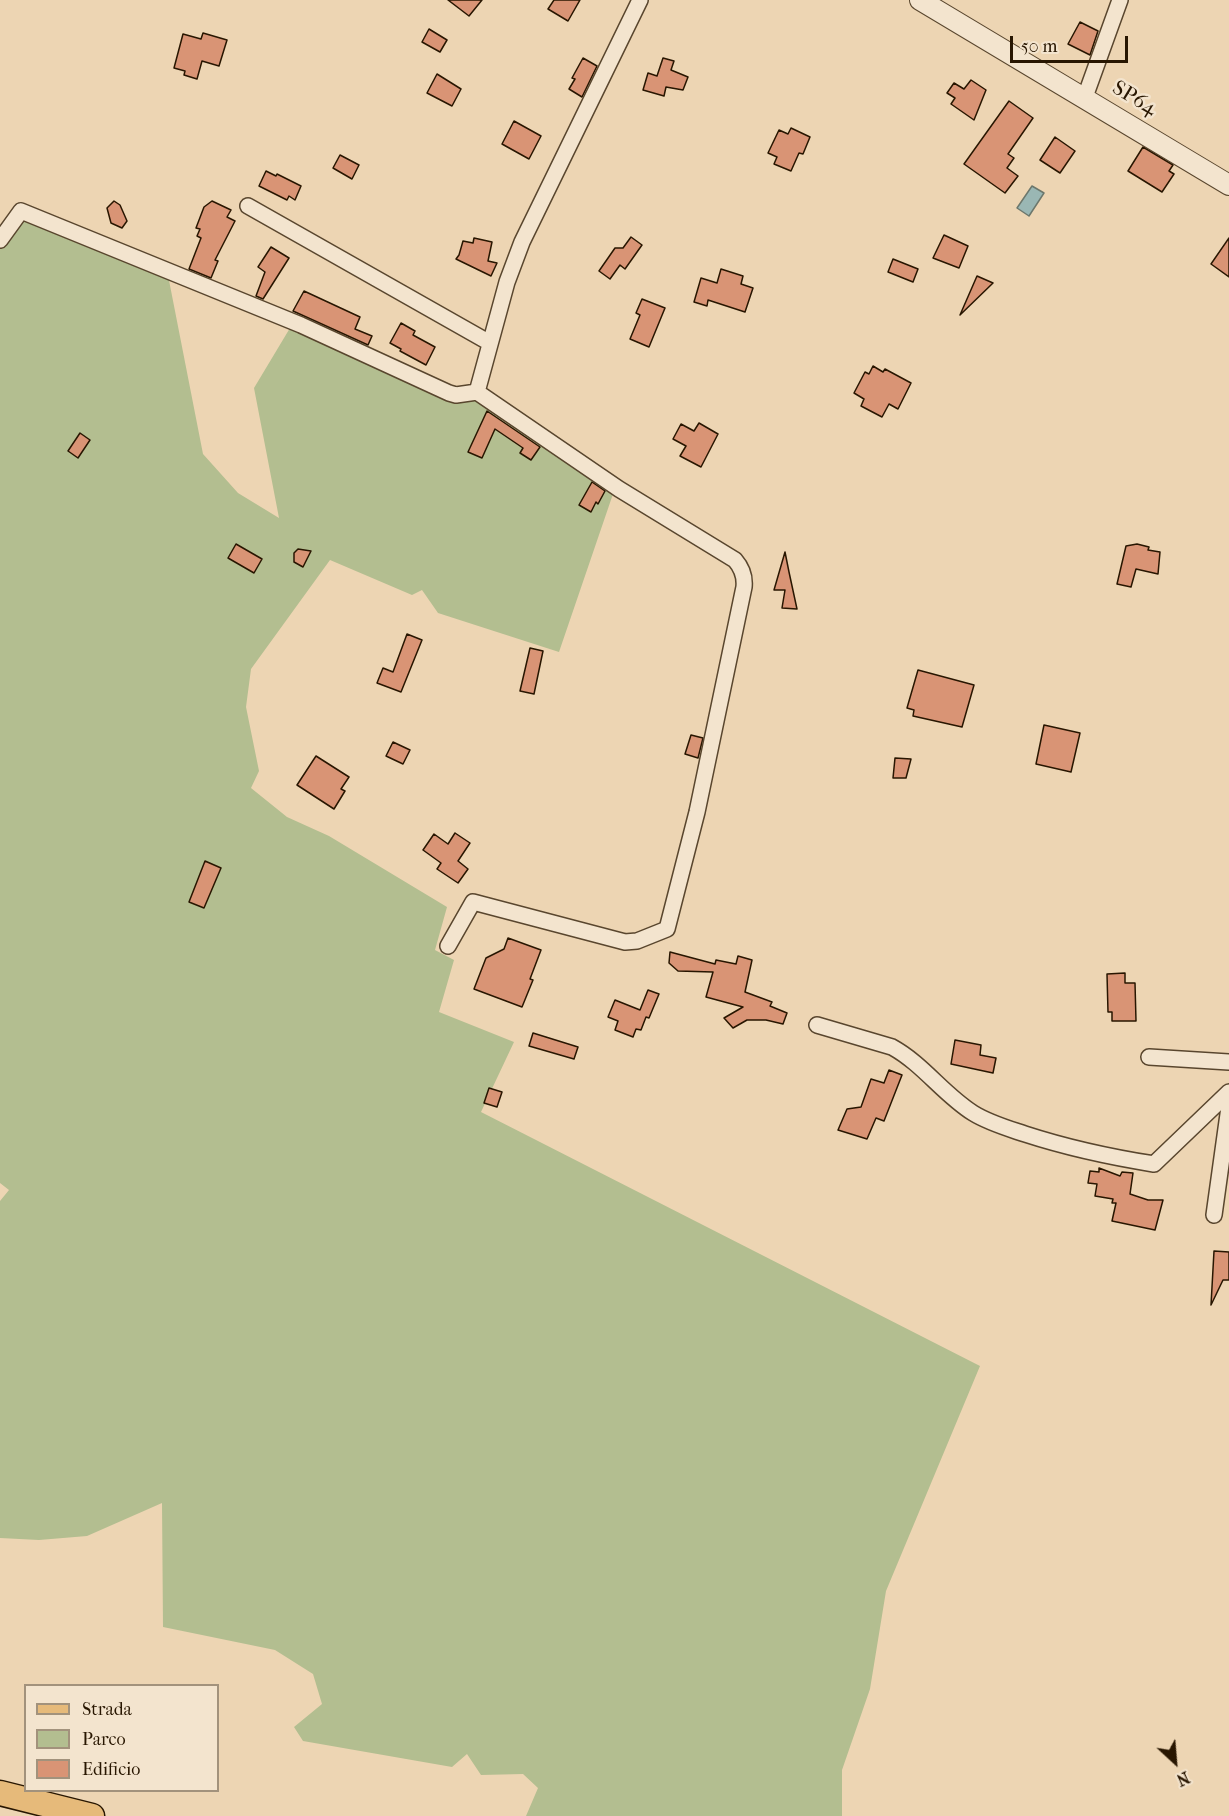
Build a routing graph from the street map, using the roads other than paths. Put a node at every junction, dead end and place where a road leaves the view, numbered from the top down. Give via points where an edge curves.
1 (640, 0) edge
2 (920, 0) edge
3 (1120, 0) edge
4 (1085, 98) junction
5 (1229, 185) edge
6 (248, 206) dead end
7 (0, 240) edge
8 (490, 343) junction
9 (477, 392) junction
10 (448, 946) dead end
11 (817, 1024) dead end
12 (1149, 1057) dead end
13 (1229, 1062) edge
14 (1229, 1092) edge
15 (1229, 1107) edge
16 (1214, 1215) dead end
17 (0, 1793) edge
18 (92, 1816) edge

1 - 8 street via 522,242
2 - 4 street, SP64 / SP64
3 - 4 street
4 - 5 street, SP64 / SP64
6 - 8 street
7 - 9 street via 21,211 301,325 449,393
8 - 9 street
9 - 10 street via 619,489 735,560 744,579 697,812 667,929 626,942 473,902
11 - 14 street via 892,1047 925,1070 961,1105 988,1121 1099,1155 1154,1164
12 - 13 street
15 - 16 street
17 - 18 main road

